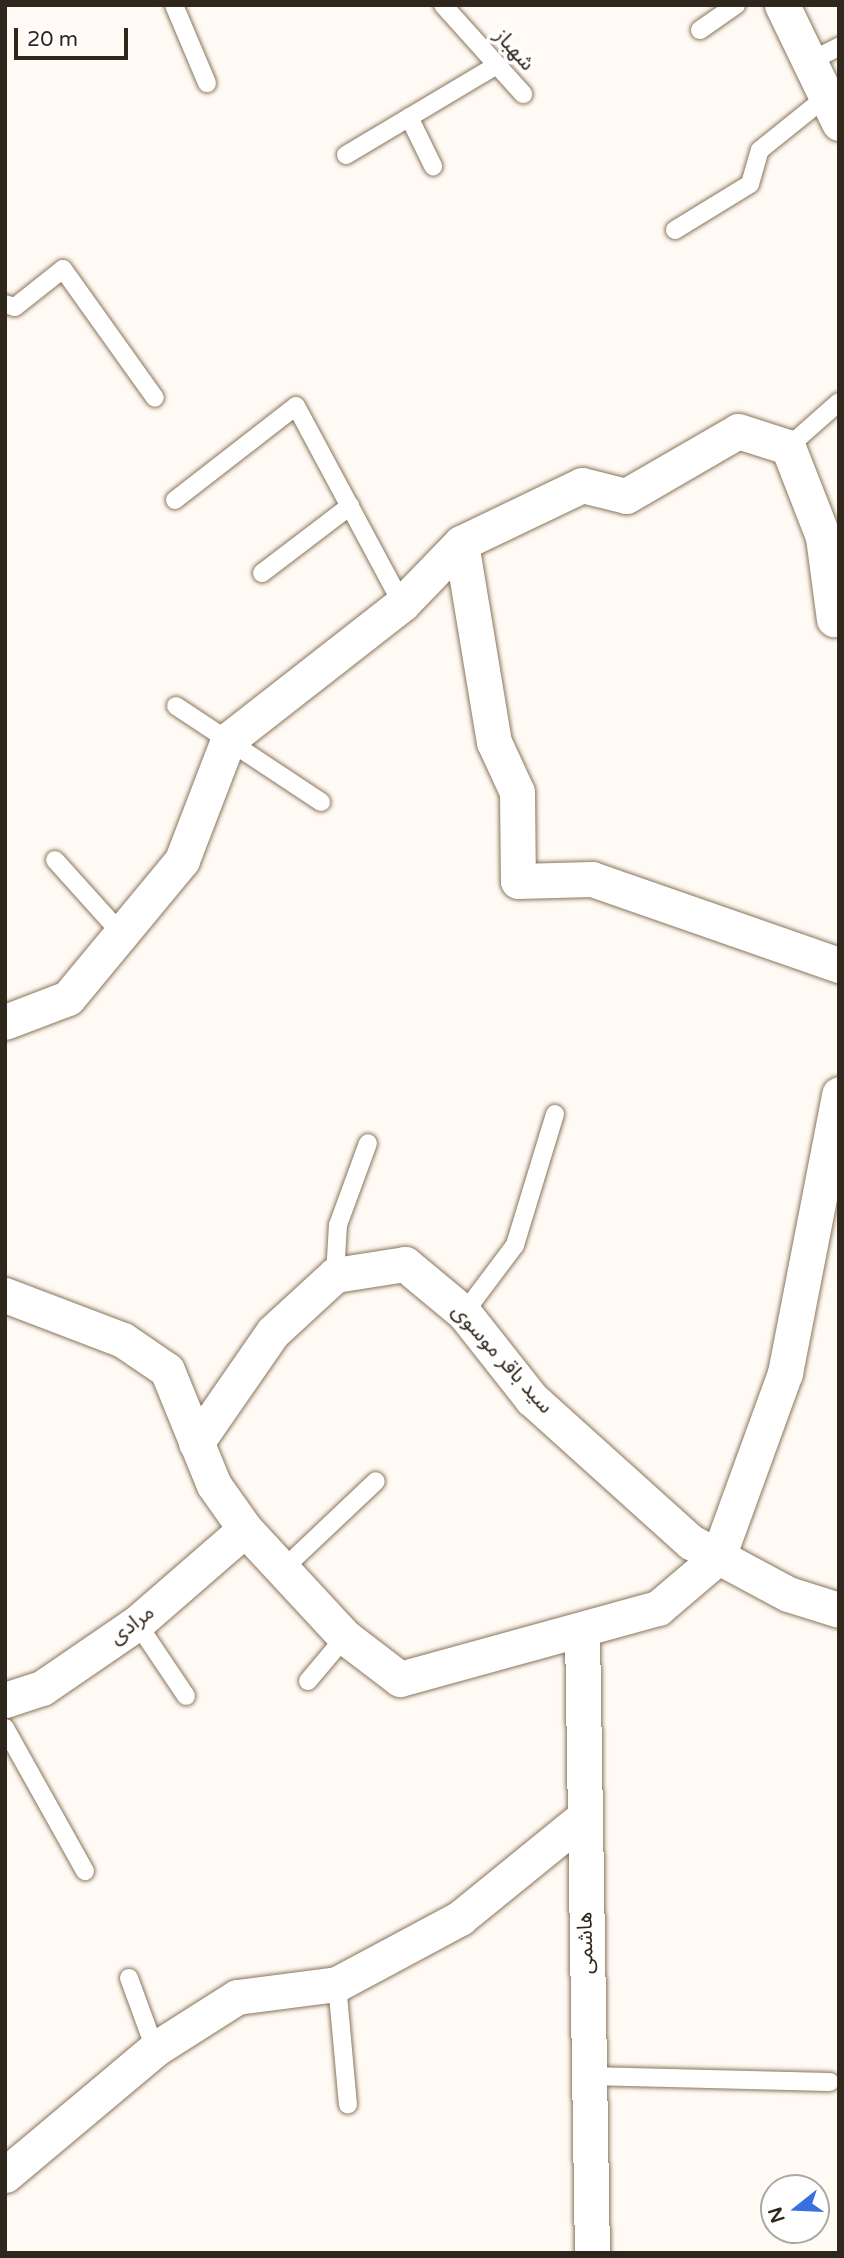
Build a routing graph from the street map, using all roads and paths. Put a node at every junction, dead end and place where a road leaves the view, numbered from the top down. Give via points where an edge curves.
1 (174, 5) edge
2 (443, 5) edge
3 (736, 5) edge
4 (782, 5) edge
5 (700, 30) dead end
6 (824, 55) edge
7 (497, 65) junction
8 (207, 83) dead end
9 (523, 94) dead end
10 (832, 110) edge
11 (409, 117) junction
12 (346, 155) dead end
13 (433, 166) dead end
14 (676, 230) dead end
15 (5, 304) edge
16 (155, 398) dead end
17 (839, 402) edge
18 (788, 447) junction
19 (175, 500) dead end
20 (350, 506) junction
21 (461, 543) junction
22 (262, 573) dead end
23 (402, 604) junction
24 (834, 620) dead end
25 (176, 706) dead end
26 (228, 740) junction
27 (321, 802) dead end
28 (55, 860) dead end
29 (119, 931) junction
30 (839, 965) edge
31 (5, 1022) edge
32 (839, 1094) edge
33 (555, 1114) dead end
34 (368, 1143) dead end
35 (335, 1275) junction
36 (5, 1295) edge
37 (464, 1313) junction
38 (196, 1443) junction
39 (376, 1481) dead end
40 (245, 1529) junction
41 (718, 1556) junction
42 (282, 1570) junction
43 (839, 1610) edge
44 (137, 1623) junction
45 (582, 1632) junction
46 (345, 1637) junction
47 (308, 1681) dead end
48 (186, 1696) dead end
49 (5, 1700) edge
50 (5, 1728) edge
51 (583, 1818) junction
52 (85, 1871) dead end
53 (129, 1978) dead end
54 (337, 1984) junction
55 (155, 2049) junction
56 (588, 2076) junction
57 (830, 2082) dead end
58 (348, 2104) dead end
59 (5, 2175) edge
60 (592, 2253) edge

1 - 8 lane
2 - 7 lane, شهباز
3 - 5 lane
4 - 6 street
6 - 10 street
7 - 9 lane, شهباز
7 - 11 lane
10 - 14 lane via 760,150 750,184
11 - 12 lane
11 - 13 lane
15 - 16 lane via 15,307 63,269
17 - 18 lane
18 - 21 street via 738,431 626,496 582,485
18 - 24 street via 823,537
19 - 20 lane via 296,406
20 - 22 lane
20 - 23 lane
21 - 23 street
21 - 30 street via 494,742 517,792 517,881 592,879
23 - 26 street
25 - 26 lane
26 - 27 lane
26 - 29 street via 182,860
28 - 29 lane
29 - 31 street via 68,998
32 - 41 street via 785,1373
33 - 37 lane via 515,1245
34 - 35 lane via 338,1225
35 - 37 street, سید باقر موسوی via 405,1264
35 - 38 street via 273,1332
36 - 38 street via 122,1340 167,1370
37 - 41 street, سید باقر موسوی via 532,1399 691,1542
38 - 40 street via 214,1485
39 - 42 lane
40 - 42 street
40 - 44 street, مرادی
41 - 43 street, سید باقر موسوی via 788,1594
41 - 45 street via 658,1608
42 - 46 street
44 - 48 lane
44 - 49 street, مرادی via 42,1688
45 - 46 street via 400,1679
45 - 51 street, هاشمی
46 - 47 lane
50 - 52 lane
51 - 54 street via 460,1918
51 - 56 street, هاشمی
53 - 55 lane
54 - 55 street via 237,1997
54 - 58 lane
55 - 59 street
56 - 57 lane
56 - 60 street, هاشمی

